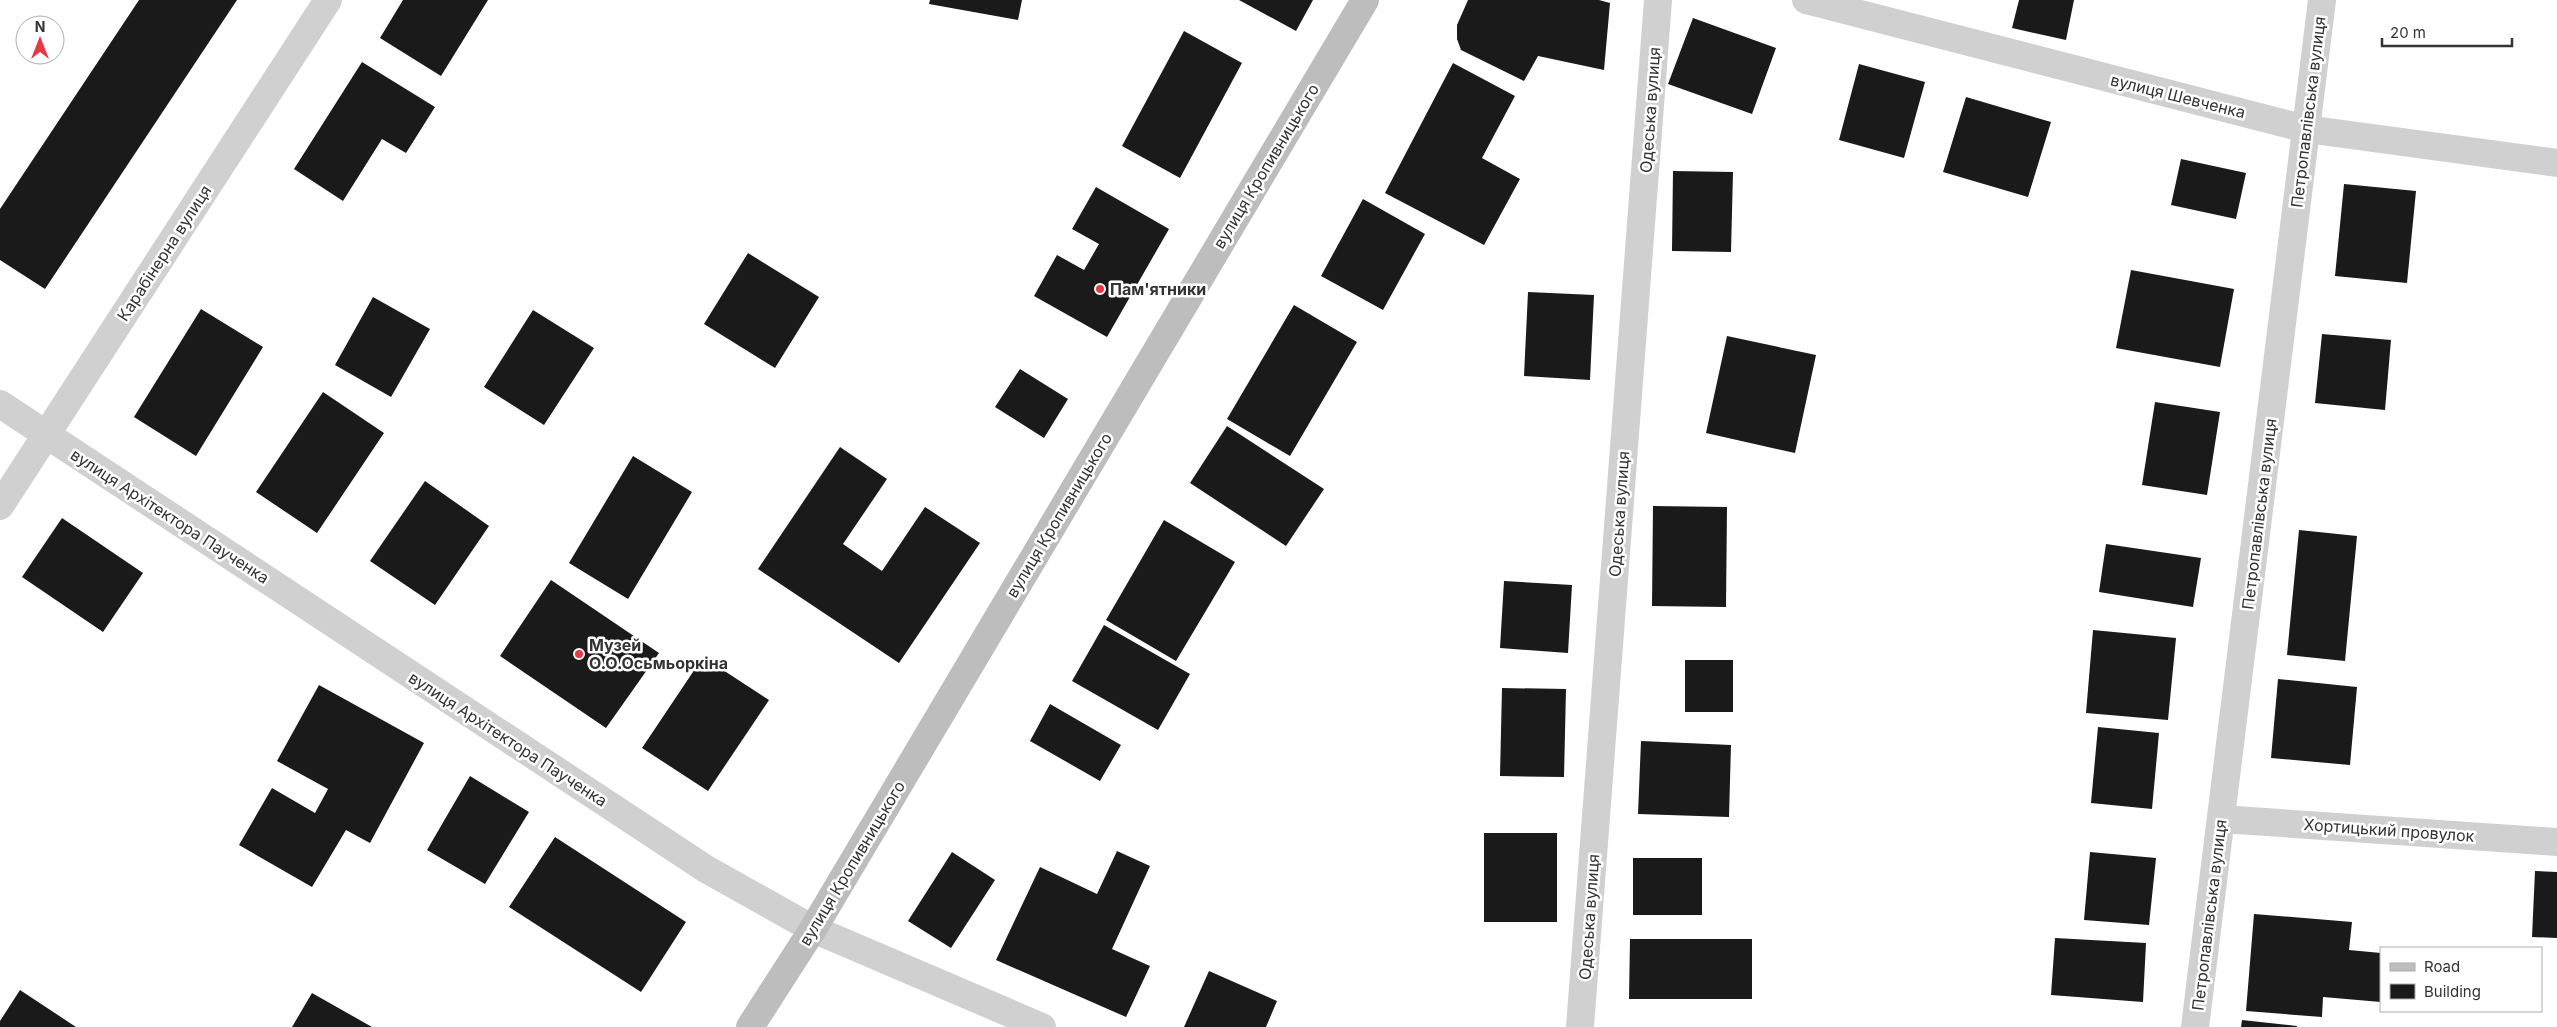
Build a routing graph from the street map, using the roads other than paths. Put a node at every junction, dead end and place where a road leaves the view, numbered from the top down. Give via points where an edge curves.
1 (328, 0) edge
2 (1365, 0) edge
3 (1658, 0) edge
4 (1806, 0) edge
5 (2322, 0) edge
6 (2306, 129) junction
7 (2557, 163) edge
8 (0, 404) edge
9 (47, 435) junction
10 (0, 506) edge
11 (2221, 819) junction
12 (2557, 842) edge
13 (813, 929) junction
14 (750, 1027) edge
15 (1042, 1027) edge
16 (1580, 1027) edge
17 (2195, 1027) edge

1 - 9 street, Карабінерна вулиця
2 - 13 main road, вулиця Кропивницького
3 - 16 street, Одеська вулиця
4 - 6 street, вулиця Шевченка
5 - 6 street, Петропавлівська вулиця
6 - 7 street, вулиця Шевченка
6 - 11 street, Петропавлівська вулиця
8 - 9 street, вулиця Архітектора Паученка
9 - 10 street, Карабінерна вулиця
9 - 13 street, вулиця Архітектора Паученка via 706,868
11 - 12 street, Хортицький провулок
11 - 17 street, Петропавлівська вулиця
13 - 14 main road, вулиця Кропивницького
13 - 15 street, вулиця Архітектора Паученка

